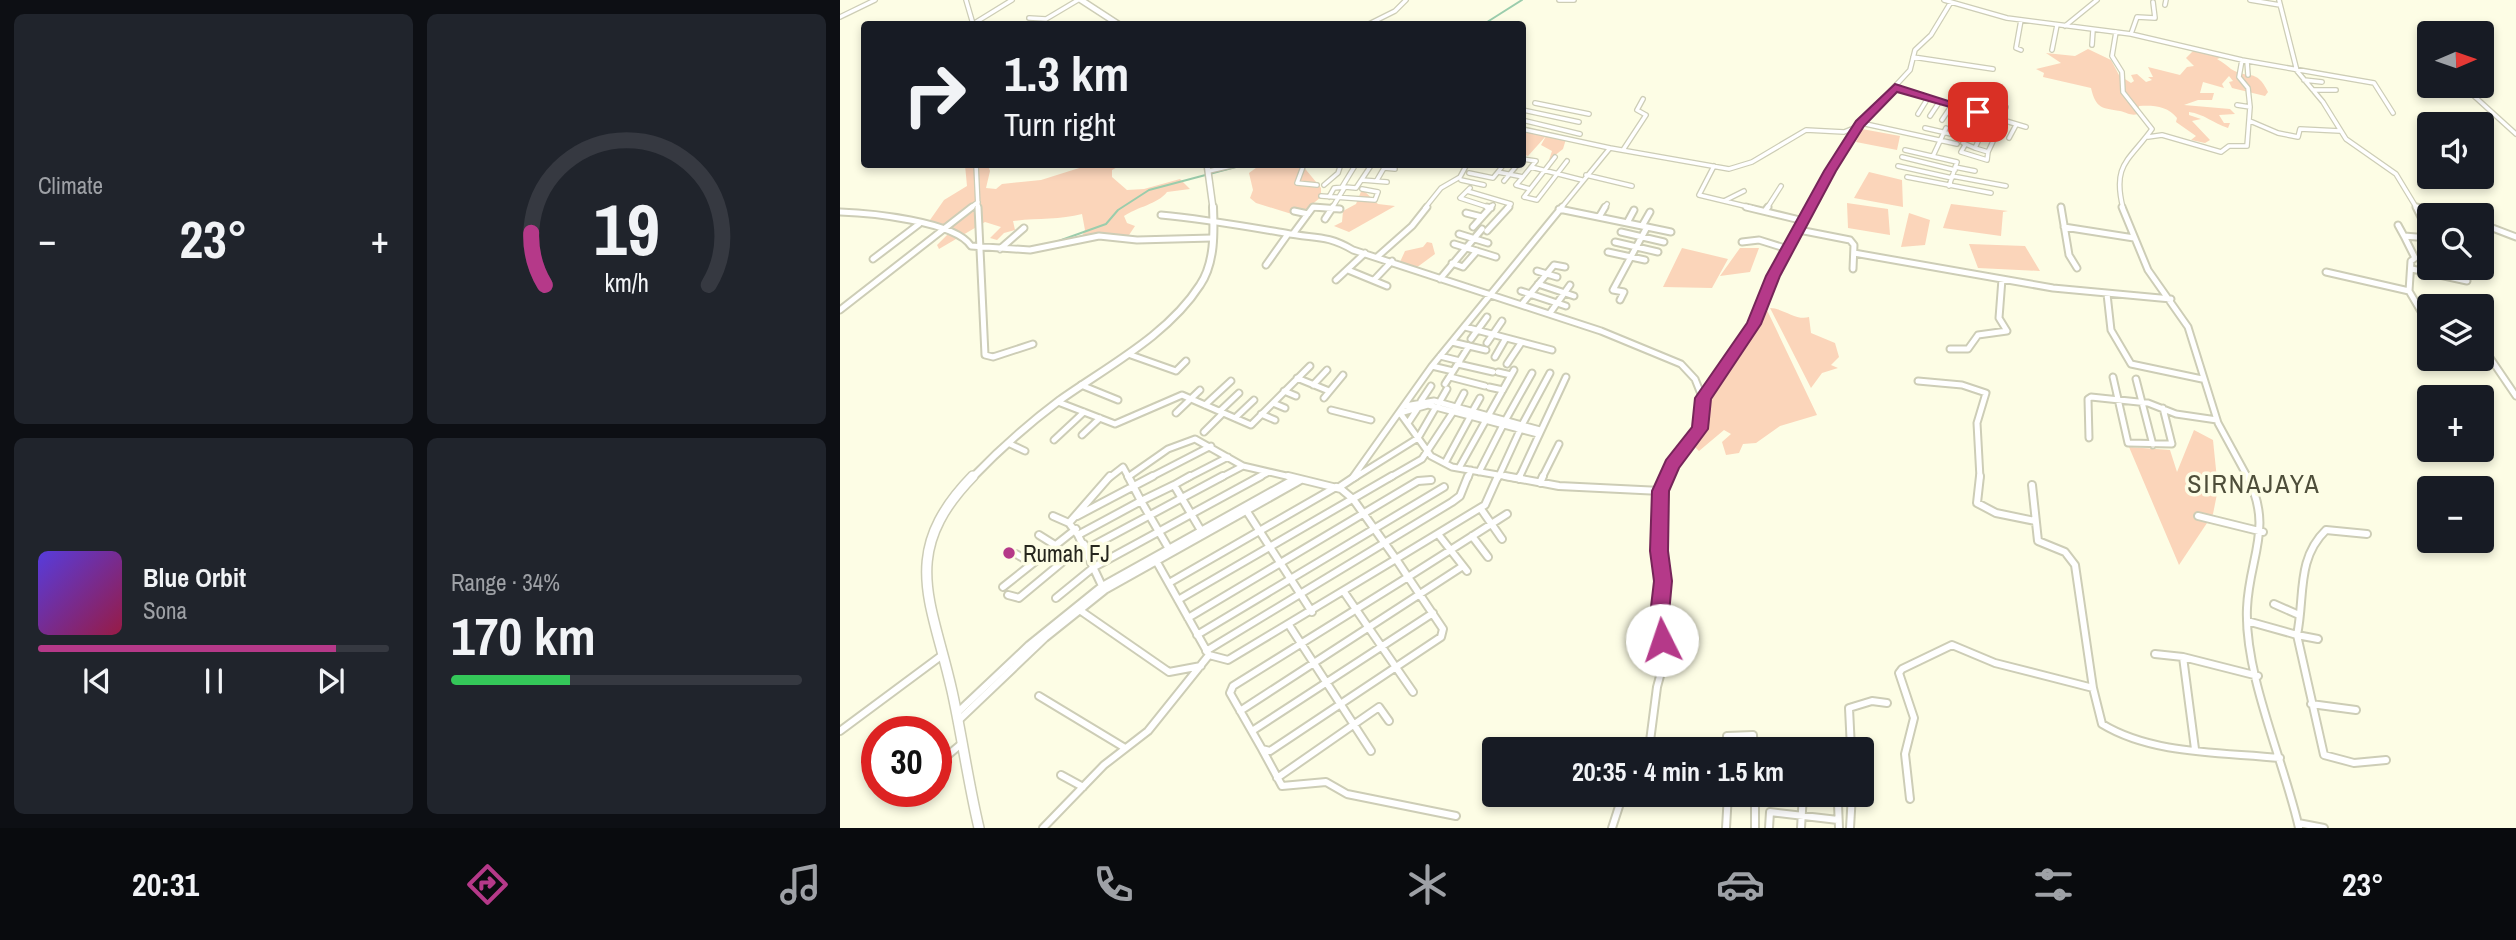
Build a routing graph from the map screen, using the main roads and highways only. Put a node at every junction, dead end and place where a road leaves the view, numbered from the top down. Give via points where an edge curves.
1 (1080, 0) edge
2 (1113, 21) edge
3 (1209, 172) edge
4 (979, 828) edge

1 - 2 main road
3 - 4 main road via 1212,238 1209,263 1197,289 1179,310 1008,443 953,498 932,534 926,566 927,601

